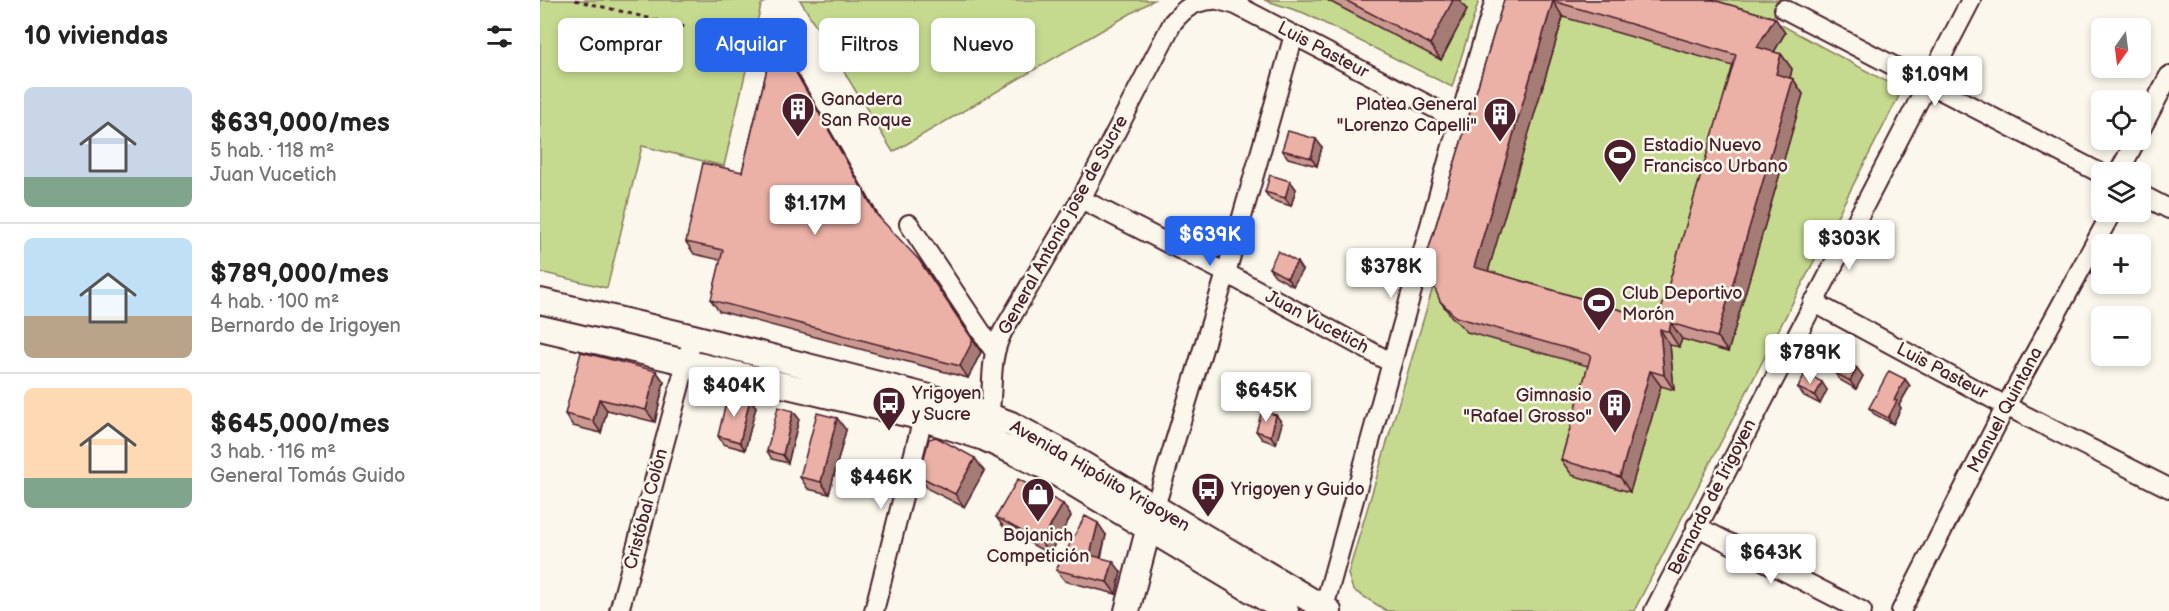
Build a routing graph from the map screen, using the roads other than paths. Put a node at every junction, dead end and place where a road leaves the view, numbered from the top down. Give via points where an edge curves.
1 (1213, 0) edge
2 (1218, 0) edge
3 (1495, 0) edge
4 (1971, 0) edge
5 (1784, 9) dead end
6 (1294, 35) junction
7 (2169, 76) edge
8 (1927, 83) junction
9 (2151, 110) edge
10 (1459, 122) junction
11 (2091, 168) edge
12 (1081, 199) junction
13 (2151, 200) edge
14 (2169, 209) edge
15 (2107, 222) edge
16 (909, 224) dead end
17 (1226, 273) junction
18 (540, 301) edge
19 (1813, 302) junction
20 (540, 328) edge
21 (693, 337) junction
22 (994, 351) junction
23 (685, 361) junction
24 (1392, 363) junction
25 (2006, 406) junction
26 (923, 418) junction
27 (987, 427) junction
28 (2169, 488) edge
29 (1152, 518) junction
30 (1696, 526) junction
31 (1326, 610) edge
32 (619, 611) edge
33 (874, 611) edge
34 (1126, 611) edge
35 (1286, 611) edge
36 (1654, 611) edge
37 (1862, 611) edge
38 (1901, 611) edge

1 - 12 street, General Antonio jose de Sucre via 1189,5 1173,22
2 - 6 street, Luis Pasteur
3 - 10 street
4 - 8 street, Bernardo de Irigoyen
5 - 8 street
6 - 10 street, Luis Pasteur
6 - 17 street
7 - 9 street
8 - 11 street
8 - 19 street, Bernardo de Irigoyen
10 - 24 street
12 - 17 street, Juan Vucetich
12 - 22 street, General Antonio jose de Sucre
13 - 14 street
15 - 25 street, Manuel Quintana
16 - 22 street
17 - 24 street, Juan Vucetich
17 - 29 street
18 - 21 main road, Avenida Hipólito Yrigoyen
19 - 25 street, Luis Pasteur
19 - 30 street, Bernardo de Irigoyen
20 - 23 main road, Avenida Hipólito Yrigoyen
21 - 23 street, Cristóbal Colón
21 - 27 main road, Avenida Hipólito Yrigoyen via 957,404
22 - 27 street, General Antonio jose de Sucre
23 - 26 main road, Avenida Hipólito Yrigoyen
23 - 32 street, Cristóbal Colón
24 - 31 street
25 - 28 street, Luis Pasteur
25 - 38 street, Manuel Quintana
26 - 27 main road, Avenida Hipólito Yrigoyen
26 - 33 street
27 - 29 main road, Avenida Hipólito Yrigoyen via 1054,447
29 - 31 main road, Avenida Hipólito Yrigoyen
29 - 34 main road
29 - 35 main road, Avenida Hipólito Yrigoyen
30 - 36 street, Bernardo de Irigoyen
30 - 37 street

